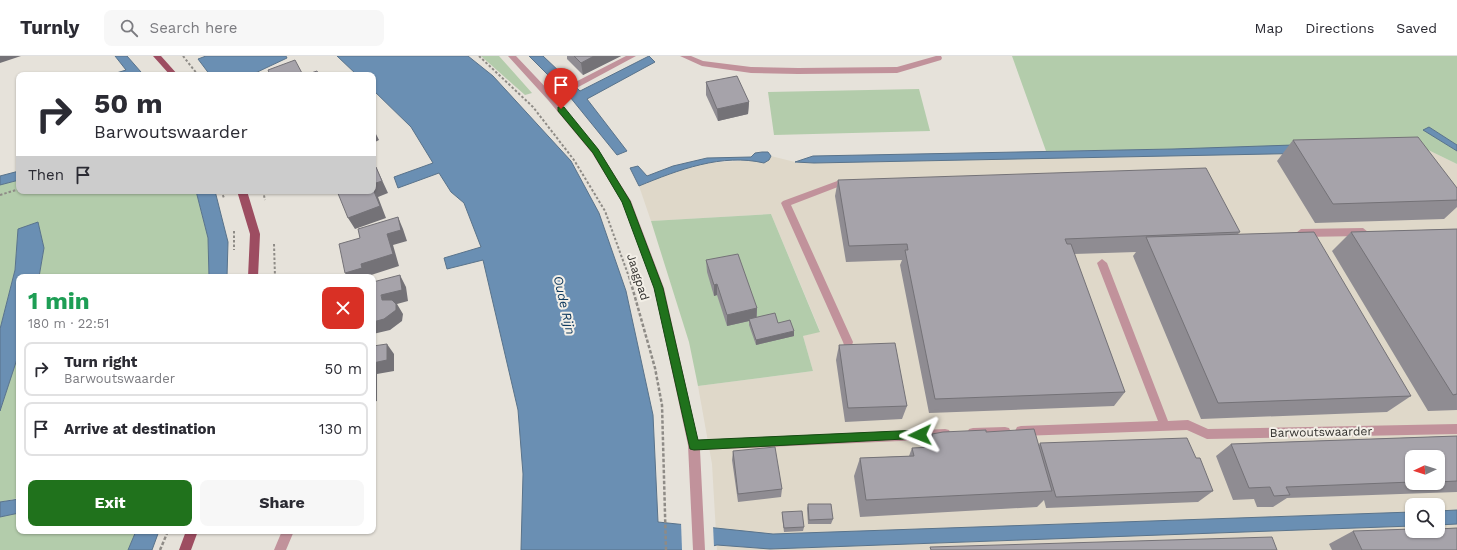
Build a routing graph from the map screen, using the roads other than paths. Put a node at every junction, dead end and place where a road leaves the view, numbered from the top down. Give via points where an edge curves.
1 (157, 56) edge
2 (512, 56) edge
3 (632, 56) edge
4 (684, 56) edge
5 (938, 58) dead end
6 (171, 72) edge
7 (551, 98) junction
8 (840, 183) edge
9 (243, 194) edge
10 (1371, 232) edge
11 (1293, 234) edge
12 (1102, 263) dead end
13 (253, 274) edge
14 (848, 342) dead end
15 (1165, 426) junction
16 (1457, 429) edge
17 (694, 445) junction
18 (191, 534) edge
19 (287, 534) edge
20 (185, 550) edge
21 (280, 550) edge
22 (699, 550) edge

1 - 6 main road
2 - 7 street
3 - 7 street
4 - 5 street via 702,62 751,70 798,71 897,70
7 - 17 street via 595,151 626,201 659,288
8 - 14 street via 786,203
9 - 13 main road via 255,234
10 - 11 street
12 - 15 street
15 - 16 street, Barwoutswaarder via 1188,425 1207,434
15 - 17 street
17 - 22 street
18 - 20 main road
19 - 21 street

